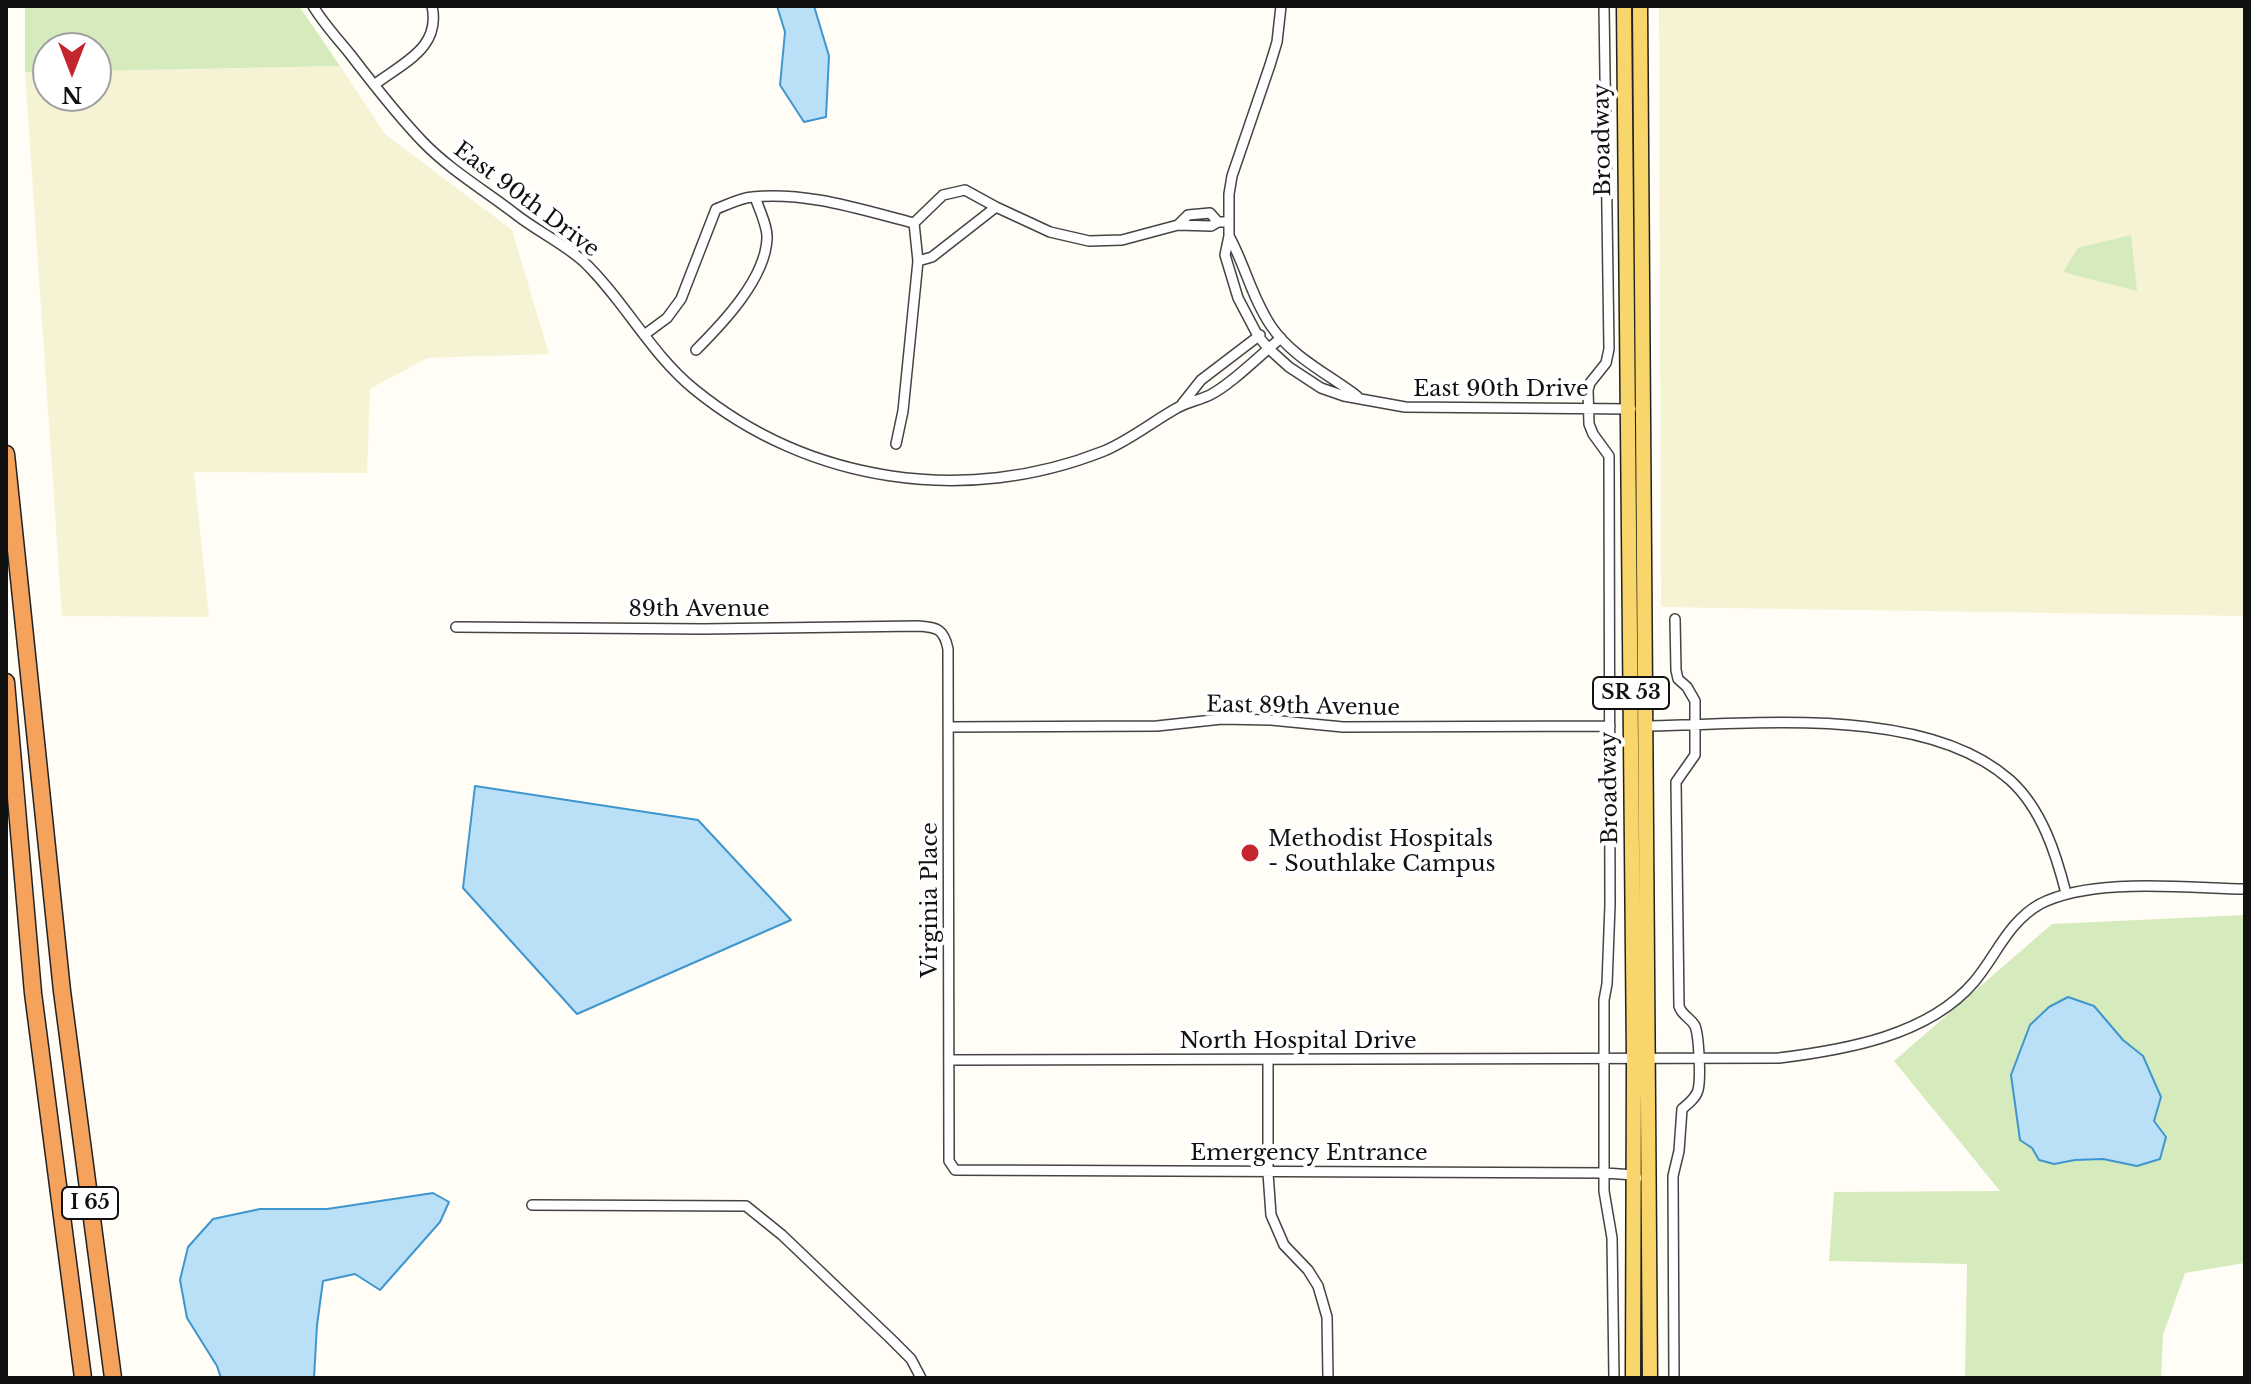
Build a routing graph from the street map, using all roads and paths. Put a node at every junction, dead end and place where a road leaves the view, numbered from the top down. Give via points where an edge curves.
1 (313, 6) edge
2 (432, 6) edge
3 (1281, 6) edge
4 (1604, 6) edge
5 (1624, 6) edge
6 (1640, 6) edge
7 (374, 85) junction
8 (755, 197) junction
9 (996, 207) junction
10 (1223, 222) junction
11 (914, 223) junction
12 (1229, 236) junction
13 (918, 261) junction
14 (1271, 327) junction
15 (644, 335) junction
16 (1258, 336) junction
17 (1281, 338) junction
18 (1268, 348) junction
19 (696, 350) dead end
20 (1360, 398) junction
21 (1180, 406) junction
22 (1589, 409) junction
23 (1636, 409) junction
24 (896, 444) dead end
25 (6, 454) edge
26 (1675, 619) dead end
27 (456, 627) dead end
28 (941, 630) joint
29 (6, 682) edge
30 (1610, 726) junction
31 (1645, 726) junction
32 (1695, 726) junction
33 (948, 727) junction
34 (2245, 889) edge
35 (2066, 893) junction
36 (1605, 1059) junction
37 (1641, 1059) junction
38 (1698, 1059) junction
39 (949, 1060) junction
40 (1268, 1060) junction
41 (955, 1170) joint
42 (1268, 1173) junction
43 (1605, 1173) junction
44 (1634, 1175) junction
45 (1648, 1198) junction
46 (532, 1205) dead end
47 (83, 1378) edge
48 (113, 1378) edge
49 (921, 1378) edge
50 (1328, 1378) edge
51 (1614, 1378) edge
52 (1633, 1378) edge
53 (1650, 1378) edge
54 (1674, 1378) edge

1 - 7 street, East 90th Drive
2 - 7 street via 429,42
3 - 10 street via 1270,65 1232,176
4 - 22 street via 1609,349 1590,383
5 - 23 main road, Broadway / SR 53
6 - 23 main road, Broadway / SR 53
7 - 15 street, East 90th Drive via 425,144 582,260
8 - 11 street via 793,196
8 - 15 street via 716,209 681,299
8 - 19 street via 768,238 756,274 730,316
9 - 10 street via 1050,232 1089,241
9 - 11 street via 965,190 943,195
9 - 13 street via 932,257
10 - 12 street
11 - 13 street
12 - 14 street
12 - 16 street via 1228,271
13 - 24 street
14 - 16 street, East 90th Drive
14 - 17 street, East 90th Drive
15 - 21 street, East 90th Drive via 693,388 774,441 833,463 927,481 978,481 1074,461 1132,436
16 - 18 street, East 90th Drive
16 - 21 street, East 90th Drive via 1201,380
17 - 18 street, East 90th Drive
17 - 20 street, East 90th Drive
18 - 20 street, East 90th Drive via 1321,388
18 - 21 street, East 90th Drive via 1212,394
20 - 22 street, East 90th Drive via 1405,407
22 - 23 street, East 90th Drive
22 - 30 street via 1593,434 1609,456
23 - 31 main road, Broadway / SR 53
23 - 37 main road, Broadway / SR 53
25 - 48 highway, I 65 via 62,991
26 - 32 street via 1676,670 1695,701
27 - 28 street, 89th Avenue
28 - 33 street, Virginia Place via 948,649
29 - 47 highway, I 65 via 33,993
30 - 33 street, East 89th Avenue via 1343,727 1222,719 1157,726
30 - 36 street
31 - 32 street
31 - 37 main road, Broadway / SR 53
32 - 35 street via 1838,724 1908,733 1970,753 2011,781 2031,805 2050,840
32 - 38 street via 1695,755 1676,782 1679,1006 1695,1027
33 - 39 street, Virginia Place
34 - 35 street
35 - 38 street, North Hospital Drive via 2038,906 2009,931 1973,983 1914,1025 1813,1054
36 - 37 street, North Hospital Drive
36 - 40 street, North Hospital Drive
36 - 43 street
37 - 38 street, North Hospital Drive
37 - 44 main road, Broadway / SR 53
37 - 45 main road, Broadway / SR 53
38 - 54 street via 1698,1089 1682,1109 1673,1176
39 - 40 street, North Hospital Drive
39 - 41 street, Virginia Place via 949,1161
40 - 42 street
41 - 42 street, Emergency Entrance
42 - 43 street, Emergency Entrance
42 - 50 street via 1277,1231 1318,1286 1325,1309
43 - 44 street, Emergency Entrance
43 - 51 street via 1613,1250
44 - 45 street
44 - 52 main road, Broadway / SR 53
45 - 53 main road, Broadway / SR 53
46 - 49 street via 746,1206 891,1339

